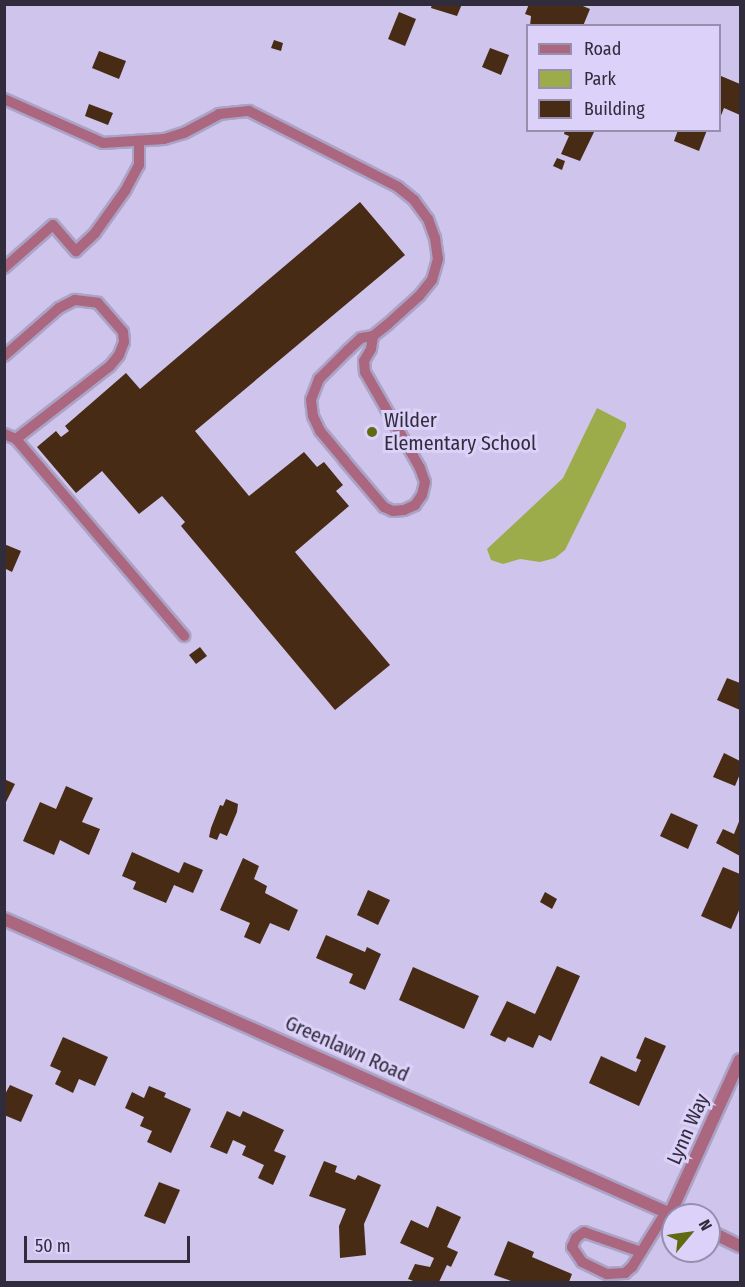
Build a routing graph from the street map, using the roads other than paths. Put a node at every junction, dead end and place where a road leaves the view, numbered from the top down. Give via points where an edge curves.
1 (4, 99) edge
2 (140, 143) junction
3 (4, 267) edge
4 (373, 336) junction
5 (4, 356) edge
6 (4, 434) edge
7 (16, 439) junction
8 (184, 636) dead end
9 (4, 919) edge
10 (741, 1060) edge
11 (675, 1203) edge
12 (661, 1210) edge
13 (661, 1226) edge
14 (721, 1237) edge
15 (741, 1246) edge
16 (641, 1252) junction

1 - 2 lane via 103,143
2 - 3 lane via 139,165 125,191 95,233 76,251 53,225
2 - 4 lane via 183,133 229,111 249,111 398,187 414,200 428,219 435,238 438,259 432,280
4 - 4 lane via 361,338 319,379 311,410 320,431 384,507 404,510 415,505 424,482 420,468 365,372 364,361
5 - 7 lane via 59,308 75,300 98,303 123,332 124,342 110,366
6 - 7 lane
7 - 8 lane
9 - 12 street, Greenlawn Road
10 - 11 street, Lynn Way
13 - 16 lane
14 - 15 street
16 - 16 lane via 632,1267 616,1275 582,1262 572,1247 584,1232

